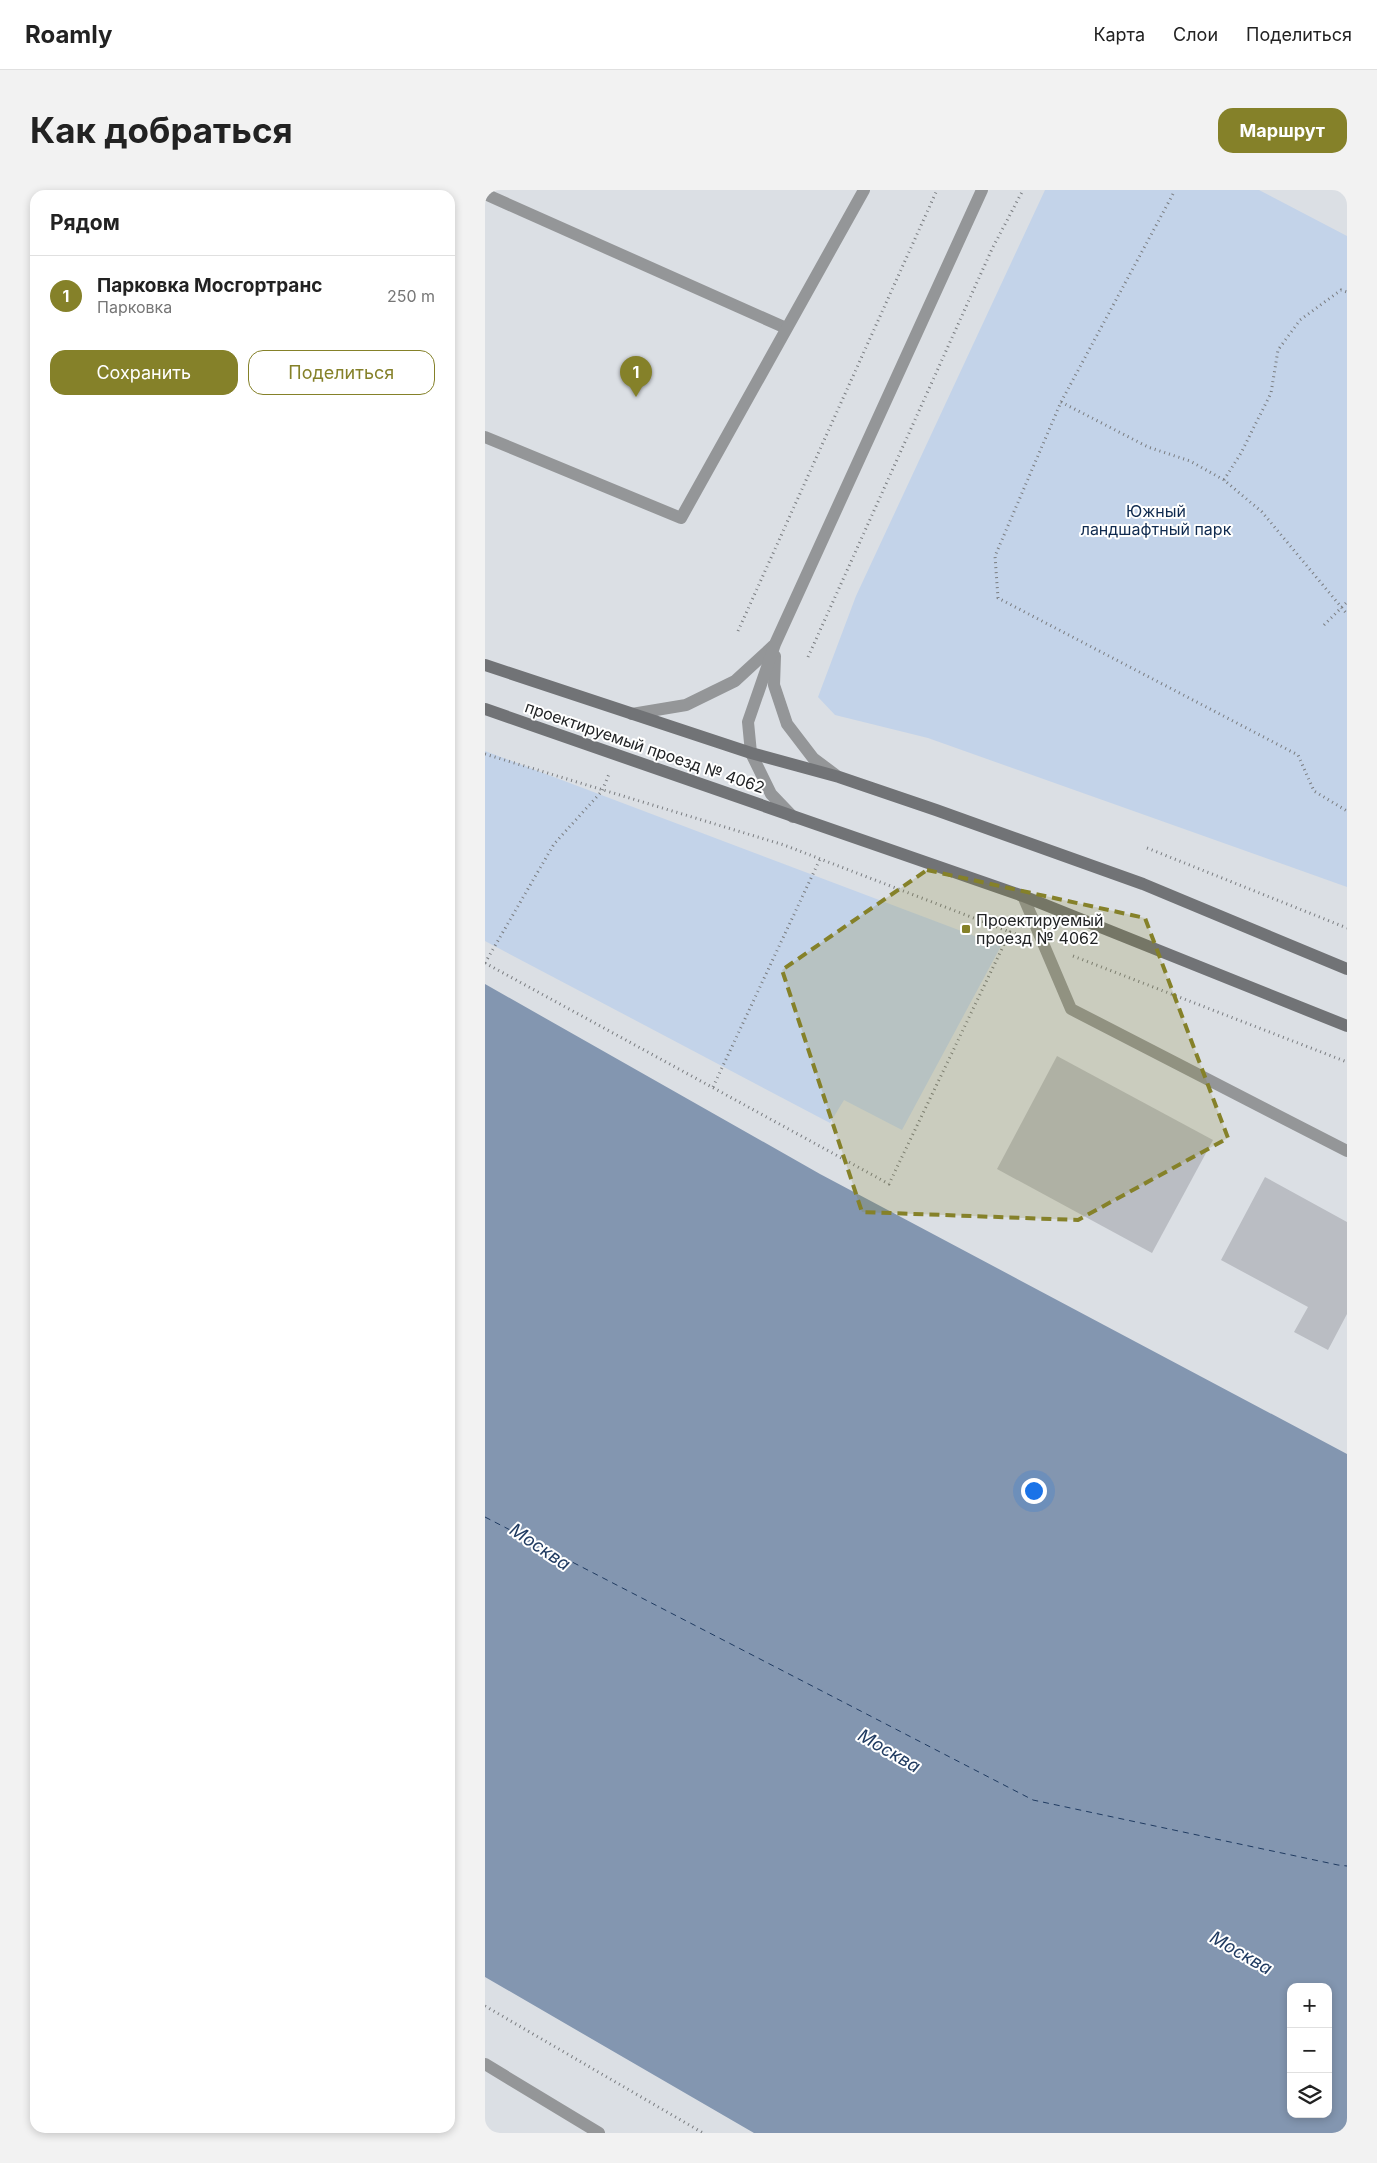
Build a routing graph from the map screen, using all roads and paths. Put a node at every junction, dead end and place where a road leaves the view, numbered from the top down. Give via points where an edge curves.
1 (864, 190) edge
2 (937, 190) edge
3 (982, 190) edge
4 (1023, 190) edge
5 (485, 194) edge
6 (1173, 194) dead end
7 (1347, 292) edge
8 (786, 328) junction
9 (1061, 402) junction
10 (485, 437) edge
11 (1223, 480) junction
12 (1347, 602) edge
13 (1342, 607) junction
14 (1347, 614) edge
15 (1324, 625) dead end
16 (738, 631) dead end
17 (775, 644) junction
18 (808, 658) dead end
19 (485, 665) edge
20 (485, 709) edge
21 (632, 714) junction
22 (751, 753) junction
23 (485, 754) edge
24 (839, 777) junction
25 (602, 791) junction
26 (1347, 811) edge
27 (793, 817) junction
28 (1147, 848) dead end
29 (821, 859) junction
30 (1023, 896) junction
31 (1347, 928) edge
32 (1010, 932) dead end
33 (485, 963) edge
34 (1347, 970) edge
35 (1347, 1026) edge
36 (713, 1087) junction
37 (1347, 1151) edge
38 (889, 1184) dead end
39 (485, 2006) edge
40 (485, 2064) edge
41 (599, 2133) edge
42 (703, 2133) edge

1 - 8 street
2 - 16 path
3 - 17 street
4 - 18 path via 992,249
5 - 8 street
6 - 9 path
7 - 11 path via 1341,290 1299,320 1278,350 1271,393 1241,453
8 - 10 street via 681,518
9 - 11 path via 1148,446 1190,460
9 - 26 path via 995,556 998,598 1298,755 1314,791
11 - 13 path via 1262,512
12 - 13 path
13 - 14 path
13 - 15 path
17 - 21 street via 735,681 686,705
17 - 22 street via 748,722
17 - 24 street via 774,685 787,724 813,758
19 - 21 main road, проектируемый проезд № 4062
20 - 27 main road, проектируемый проезд № 4062
21 - 22 main road, проектируемый проезд № 4062
22 - 24 main road, проектируемый проезд № 4062
22 - 27 street via 771,794
23 - 25 path
24 - 34 main road, проектируемый проезд № 4062 via 1133,881
25 - 29 path
25 - 33 path via 554,844
27 - 30 main road, проектируемый проезд № 4062
28 - 31 path
29 - 32 path
29 - 36 path
30 - 35 main road, проектируемый проезд № 4062
30 - 37 street via 1071,1009
33 - 36 path
36 - 38 path
39 - 42 path
40 - 41 street

